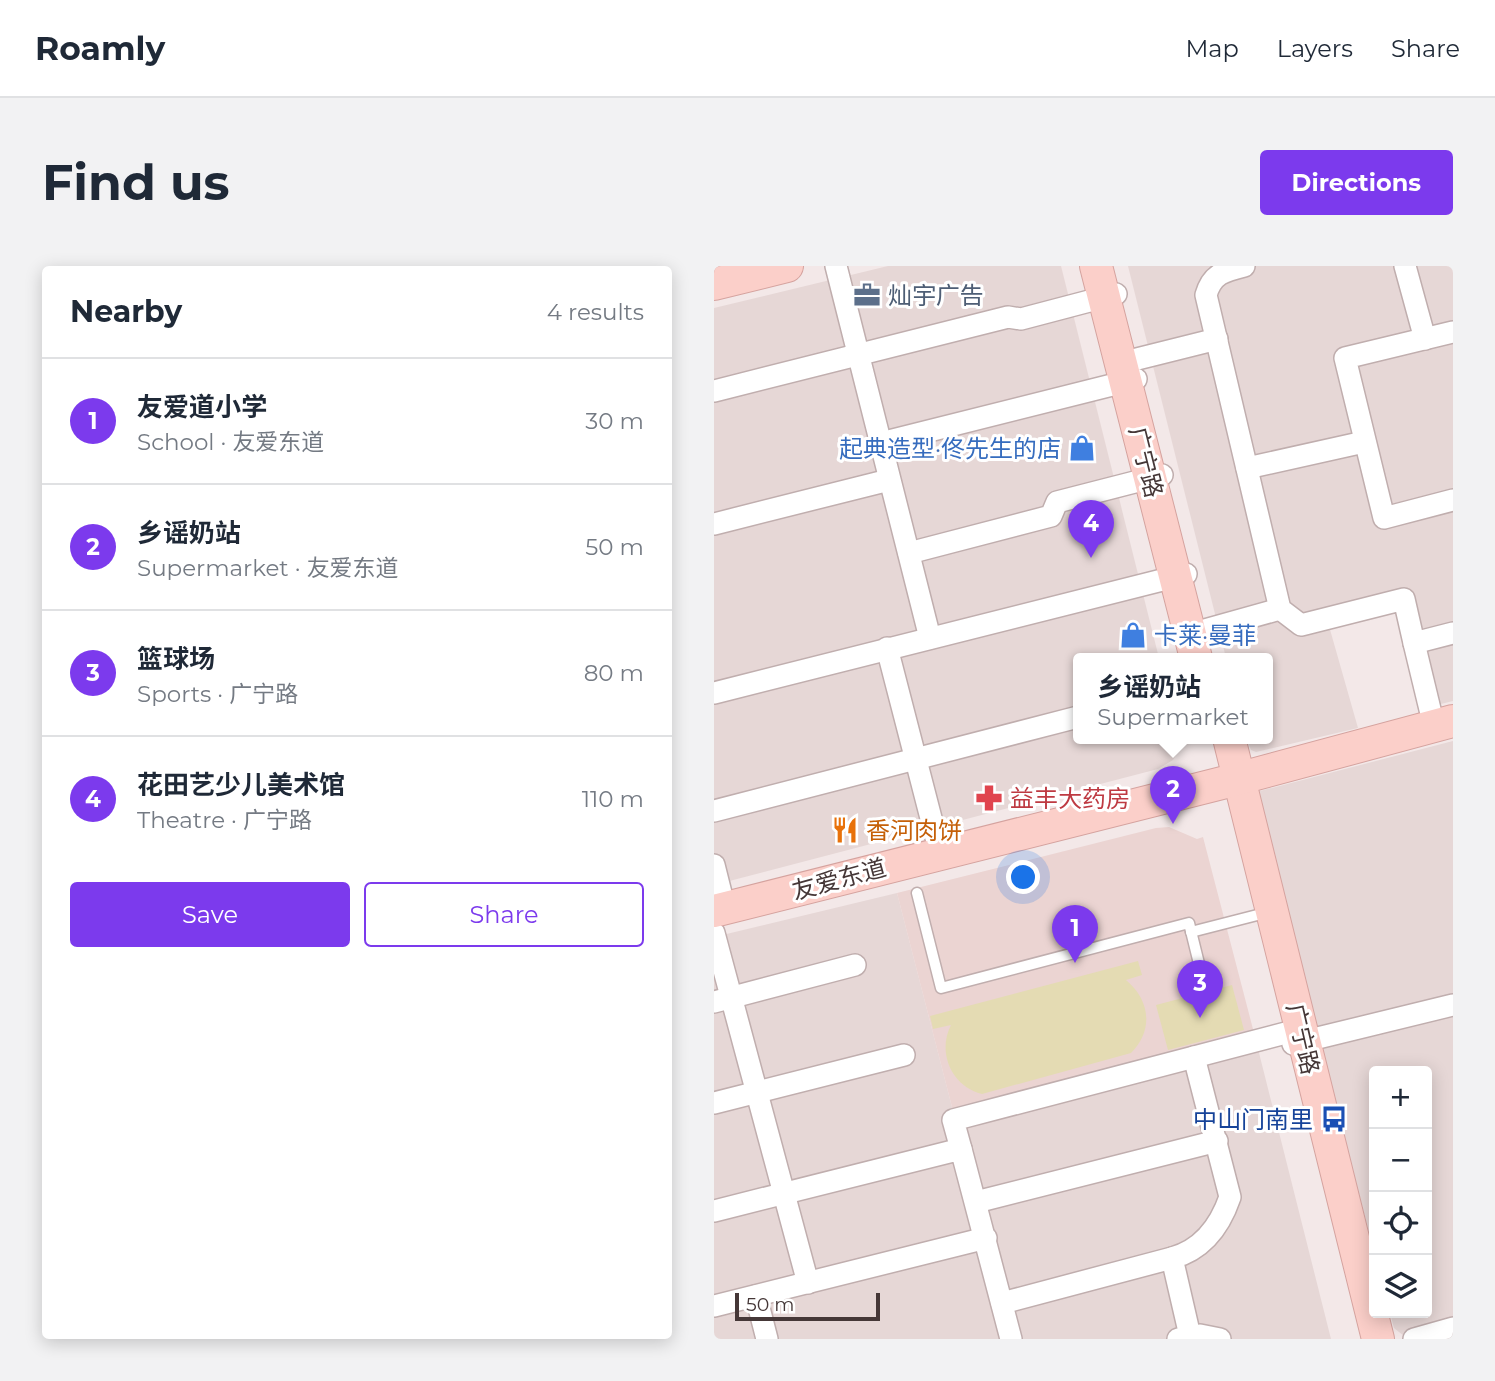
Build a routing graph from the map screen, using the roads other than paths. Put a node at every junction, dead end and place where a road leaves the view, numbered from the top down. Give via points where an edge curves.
1 (836, 266) edge
2 (1096, 266) edge
3 (1244, 266) edge
4 (1405, 266) edge
5 (764, 268) edge
6 (714, 275) edge
7 (714, 284) edge
8 (1111, 285) edge
9 (1453, 332) edge
10 (1424, 339) junction
11 (1216, 340) junction
12 (859, 354) junction
13 (1130, 371) junction
14 (714, 391) edge
15 (1364, 442) junction
16 (881, 443) junction
17 (1247, 468) junction
18 (1156, 477) junction
19 (889, 480) junction
20 (1453, 500) edge
21 (714, 524) edge
22 (909, 552) junction
23 (1181, 575) junction
24 (1280, 609) junction
25 (1453, 633) edge
26 (930, 638) junction
27 (1414, 643) junction
28 (1199, 645) edge
29 (887, 648) junction
30 (714, 693) edge
31 (1073, 719) edge
32 (1444, 723) edge
33 (1218, 744) edge
34 (1230, 744) edge
35 (917, 760) junction
36 (1233, 780) junction
37 (714, 811) edge
38 (940, 853) junction
39 (714, 865) edge
40 (916, 892) dead end
41 (1267, 913) junction
42 (718, 918) edge
43 (1191, 932) junction
44 (855, 964) dead end
45 (1205, 988) dead end
46 (722, 1000) edge
47 (1453, 1005) edge
48 (1296, 1037) junction
49 (904, 1055) dead end
50 (1194, 1057) junction
51 (756, 1093) junction
52 (714, 1103) edge
53 (1217, 1141) junction
54 (961, 1149) junction
55 (783, 1195) junction
56 (976, 1202) junction
57 (714, 1211) edge
58 (986, 1238) junction
59 (1172, 1258) junction
60 (808, 1283) junction
61 (755, 1296) junction
62 (1002, 1303) junction
63 (714, 1306) edge
64 (1453, 1328) edge
65 (1184, 1338) edge
66 (768, 1339) edge
67 (1011, 1339) edge
68 (1220, 1339) edge
69 (1364, 1339) edge
70 (1378, 1339) edge
71 (1414, 1339) edge

1 - 12 street
2 - 8 street, 广宁路
3 - 11 street via 1222,271 1209,285 1206,295
4 - 10 street
5 - 6 street
5 - 7 street
8 - 12 street via 1021,319 1007,317
8 - 13 street, 广宁路
9 - 10 street
10 - 15 street via 1345,358
11 - 13 street
11 - 17 street
12 - 14 street
12 - 16 street
13 - 16 street
13 - 18 street, 广宁路
15 - 17 street
15 - 20 street via 1384,518
16 - 19 street
17 - 24 street
18 - 22 street via 1057,502 1051,516
18 - 23 street, 广宁路
19 - 21 street
19 - 22 street
22 - 26 street
23 - 26 street
23 - 28 street, 广宁路
24 - 27 street via 1301,625 1404,599
24 - 28 street
25 - 27 street
26 - 29 street
27 - 32 street
29 - 30 street
29 - 35 street
31 - 35 street
32 - 36 street, 友爱东道
33 - 36 street, 广宁路
34 - 36 street, 广宁路
35 - 37 street
35 - 38 street
36 - 38 street, 友爱东道
36 - 41 street, 广宁路
38 - 42 street, 友爱东道
39 - 42 street
40 - 43 lane via 941,989 1189,923
41 - 43 lane
41 - 48 street, 广宁路
42 - 46 street
43 - 45 lane
44 - 46 street
46 - 51 street
47 - 48 street
48 - 50 street
48 - 69 street, 广宁路
48 - 70 street, 广宁路
49 - 51 street
50 - 53 street
50 - 54 street via 953,1120
51 - 52 street
51 - 55 street
53 - 56 street
53 - 59 street via 1230,1197 1227,1208 1207,1239 1191,1253
54 - 55 street
54 - 56 street
55 - 57 street
55 - 60 street
56 - 58 street
58 - 60 street
58 - 62 street
59 - 62 street
59 - 65 street
60 - 61 street
61 - 63 street
61 - 66 street
62 - 67 street
64 - 71 street
65 - 68 street

